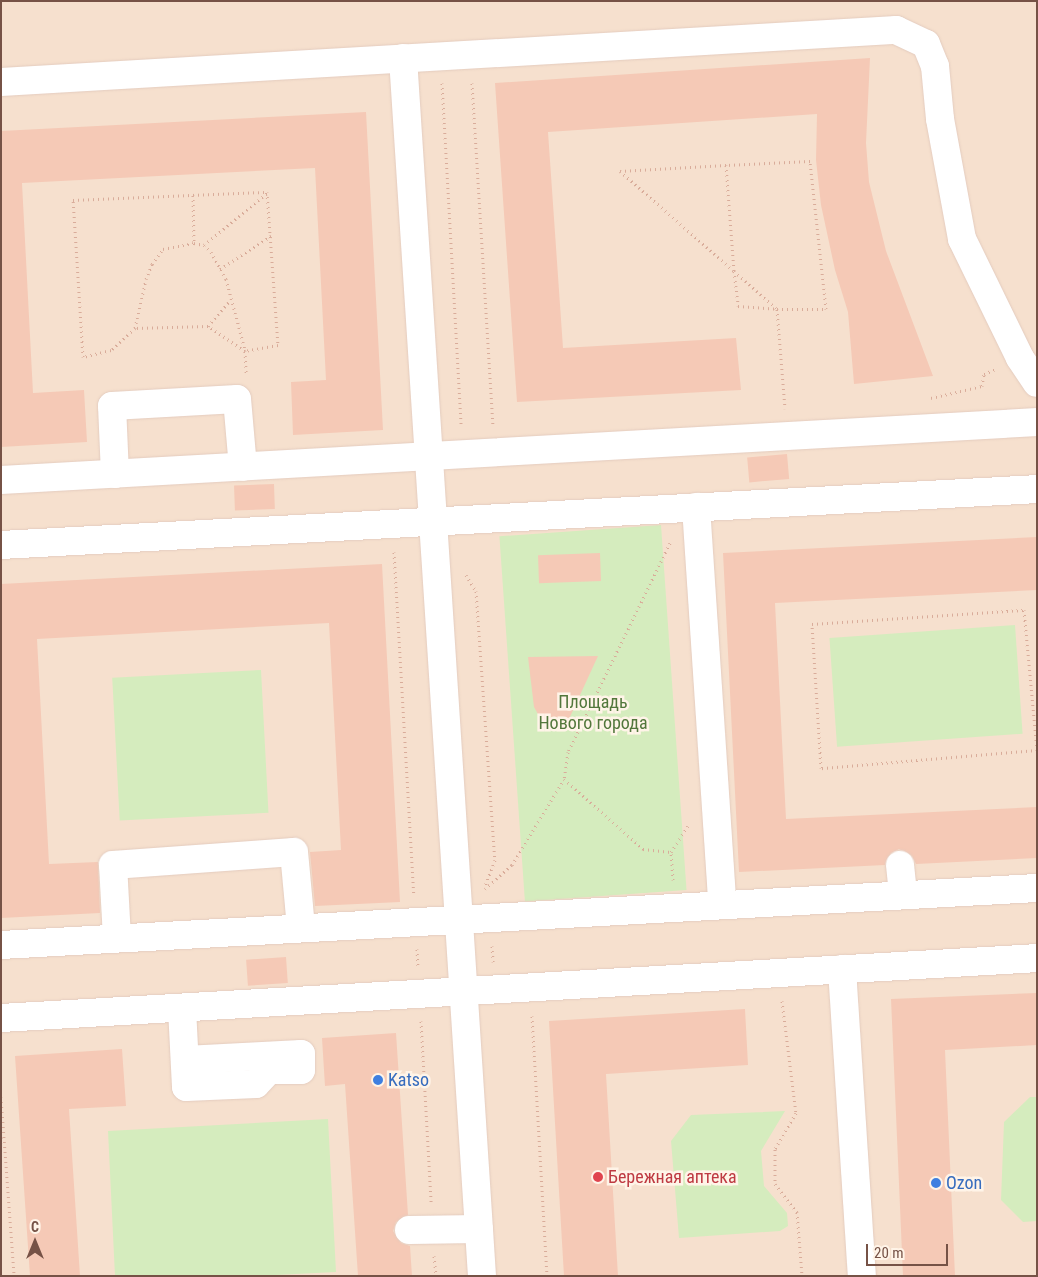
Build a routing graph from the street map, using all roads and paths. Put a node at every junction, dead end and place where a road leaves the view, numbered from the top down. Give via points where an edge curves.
1 (470, 54) junction
2 (441, 56) junction
3 (403, 58) junction
4 (1, 82) edge
5 (726, 165) junction
6 (267, 192) junction
7 (194, 195) junction
8 (271, 236) junction
9 (194, 243) junction
10 (204, 246) junction
11 (220, 269) junction
12 (734, 271) junction
13 (231, 300) junction
14 (777, 309) junction
15 (208, 326) junction
16 (135, 328) junction
17 (245, 351) junction
18 (1020, 358) junction
19 (246, 380) dead end
20 (1037, 383) edge
21 (923, 399) dead end
22 (795, 408) dead end
23 (785, 409) junction
24 (775, 410) dead end
25 (1037, 422) edge
26 (503, 429) dead end
27 (463, 454) junction
28 (428, 456) junction
29 (243, 466) junction
30 (115, 474) junction
31 (1, 480) edge
32 (1037, 489) edge
33 (696, 507) junction
34 (432, 522) junction
35 (672, 539) dead end
36 (1, 545) edge
37 (463, 571) dead end
38 (1037, 750) edge
39 (564, 779) junction
40 (671, 852) dead end
41 (900, 865) dead end
42 (1037, 888) edge
43 (484, 890) junction
44 (903, 895) junction
45 (722, 904) junction
46 (487, 907) junction
47 (458, 919) junction
48 (300, 928) junction
49 (117, 938) junction
50 (1, 945) edge
51 (1037, 958) edge
52 (842, 969) junction
53 (494, 990) junction
54 (462, 992) junction
55 (782, 996) dead end
56 (182, 1008) junction
57 (531, 1008) dead end
58 (1, 1018) edge
59 (185, 1060) dead end
60 (1, 1097) edge
61 (409, 1230) dead end
62 (478, 1230) junction
63 (14, 1276) edge
64 (482, 1276) edge
65 (547, 1276) edge
66 (802, 1276) edge
67 (862, 1276) edge

1 - 2 lane
1 - 18 lane via 896,30 926,44 936,66 940,119 962,240
1 - 26 path via 493,430
2 - 3 lane
2 - 27 path
3 - 4 lane
3 - 28 lane
5 - 12 path
5 - 12 path via 620,171
5 - 14 path via 810,161 826,309
6 - 7 path
6 - 8 path
6 - 10 path
7 - 9 path
7 - 16 path via 73,200 83,357 111,350
8 - 11 path
8 - 17 path via 278,345
9 - 10 path
9 - 16 path via 163,249 152,264
10 - 11 path
11 - 13 path
12 - 14 path
12 - 14 path via 738,306
13 - 15 path
13 - 17 path
14 - 23 path
15 - 16 path
15 - 17 path
17 - 19 path
18 - 20 lane
18 - 21 path via 984,374 982,386
22 - 23 path
23 - 24 path
25 - 27 lane
27 - 28 lane
28 - 29 lane
28 - 34 lane
29 - 30 lane
29 - 30 lane via 237,400 112,406
30 - 31 lane
32 - 33 lane
33 - 34 lane
33 - 45 lane
34 - 36 lane
34 - 47 lane
35 - 39 path via 568,752
37 - 43 path via 476,591 495,860
38 - 38 path via 1024,610 812,624 821,768
39 - 40 path via 642,849
39 - 43 path via 512,865
41 - 44 lane
42 - 44 lane
43 - 46 path
44 - 45 lane
45 - 46 lane
46 - 47 lane
46 - 53 path
47 - 48 lane
47 - 54 lane
48 - 49 lane
48 - 49 lane via 294,852 113,865
49 - 50 lane
51 - 52 lane
52 - 53 lane
52 - 67 lane
53 - 54 lane
54 - 56 lane
54 - 62 lane
55 - 66 path via 796,1113 775,1148 775,1184 797,1212
56 - 58 lane
56 - 59 lane
57 - 65 path
60 - 63 path
61 - 62 lane
62 - 64 lane

